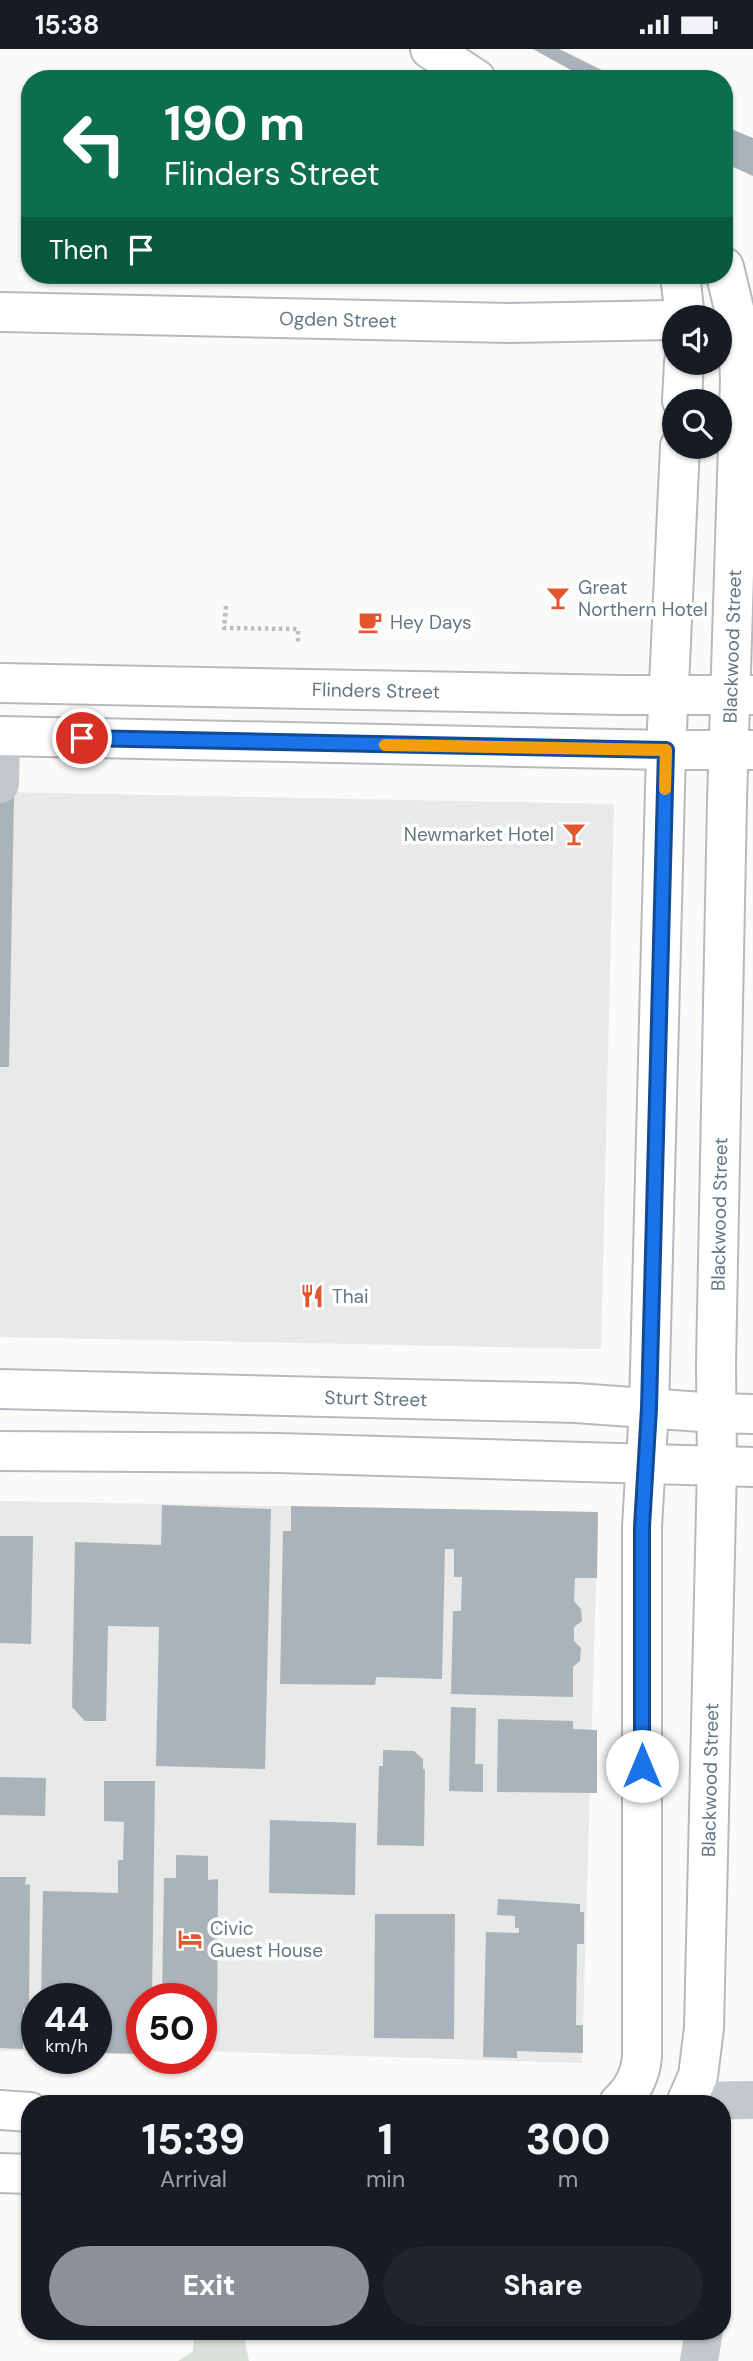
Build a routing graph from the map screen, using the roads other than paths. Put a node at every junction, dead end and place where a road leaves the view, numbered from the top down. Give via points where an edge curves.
1 (430, 49) edge
2 (462, 70) edge
3 (681, 284) edge
4 (725, 284) edge
5 (684, 305) edge
6 (727, 305) edge
7 (0, 312) edge
8 (662, 320) edge
9 (732, 340) edge
10 (679, 459) edge
11 (0, 683) edge
12 (742, 695) edge
13 (669, 696) junction
14 (0, 736) edge
15 (666, 750) junction
16 (741, 750) edge
17 (0, 784) edge
18 (0, 1389) edge
19 (649, 1408) junction
20 (715, 1413) junction
21 (753, 1414) edge
22 (0, 1451) edge
23 (645, 1465) junction
24 (735, 1466) edge
25 (642, 2026) junction
26 (704, 2028) junction
27 (655, 2095) edge
28 (664, 2095) edge
29 (731, 2101) edge
30 (753, 2101) edge
31 (0, 2109) edge
32 (21, 2111) edge
33 (0, 2173) edge
34 (21, 2174) edge
35 (702, 2340) edge
36 (699, 2361) edge

1 - 2 main road
3 - 5 main road
4 - 6 main road, Blackwood Street
7 - 8 main road, Ogden Street via 510,323
9 - 12 main road, Blackwood Street via 740,379
10 - 13 main road
11 - 13 main road, Flinders Street
12 - 13 main road, Flinders Street
12 - 16 main road, Blackwood Street
13 - 15 main road
14 - 15 main road
14 - 17 street
15 - 16 main road
15 - 19 main road
16 - 20 main road, Blackwood Street
18 - 19 main road, Sturt Street
19 - 20 main road, Sturt Street
19 - 23 main road
20 - 21 main road, Sturt Street
20 - 24 main road, Blackwood Street
22 - 23 main road via 278,1453
23 - 24 main road
23 - 25 main road
24 - 26 main road, Blackwood Street
25 - 26 main road
25 - 27 main road via 641,2068
26 - 28 main road, Blackwood Street via 698,2076
29 - 30 street
31 - 32 main road
33 - 34 main road
35 - 36 street

